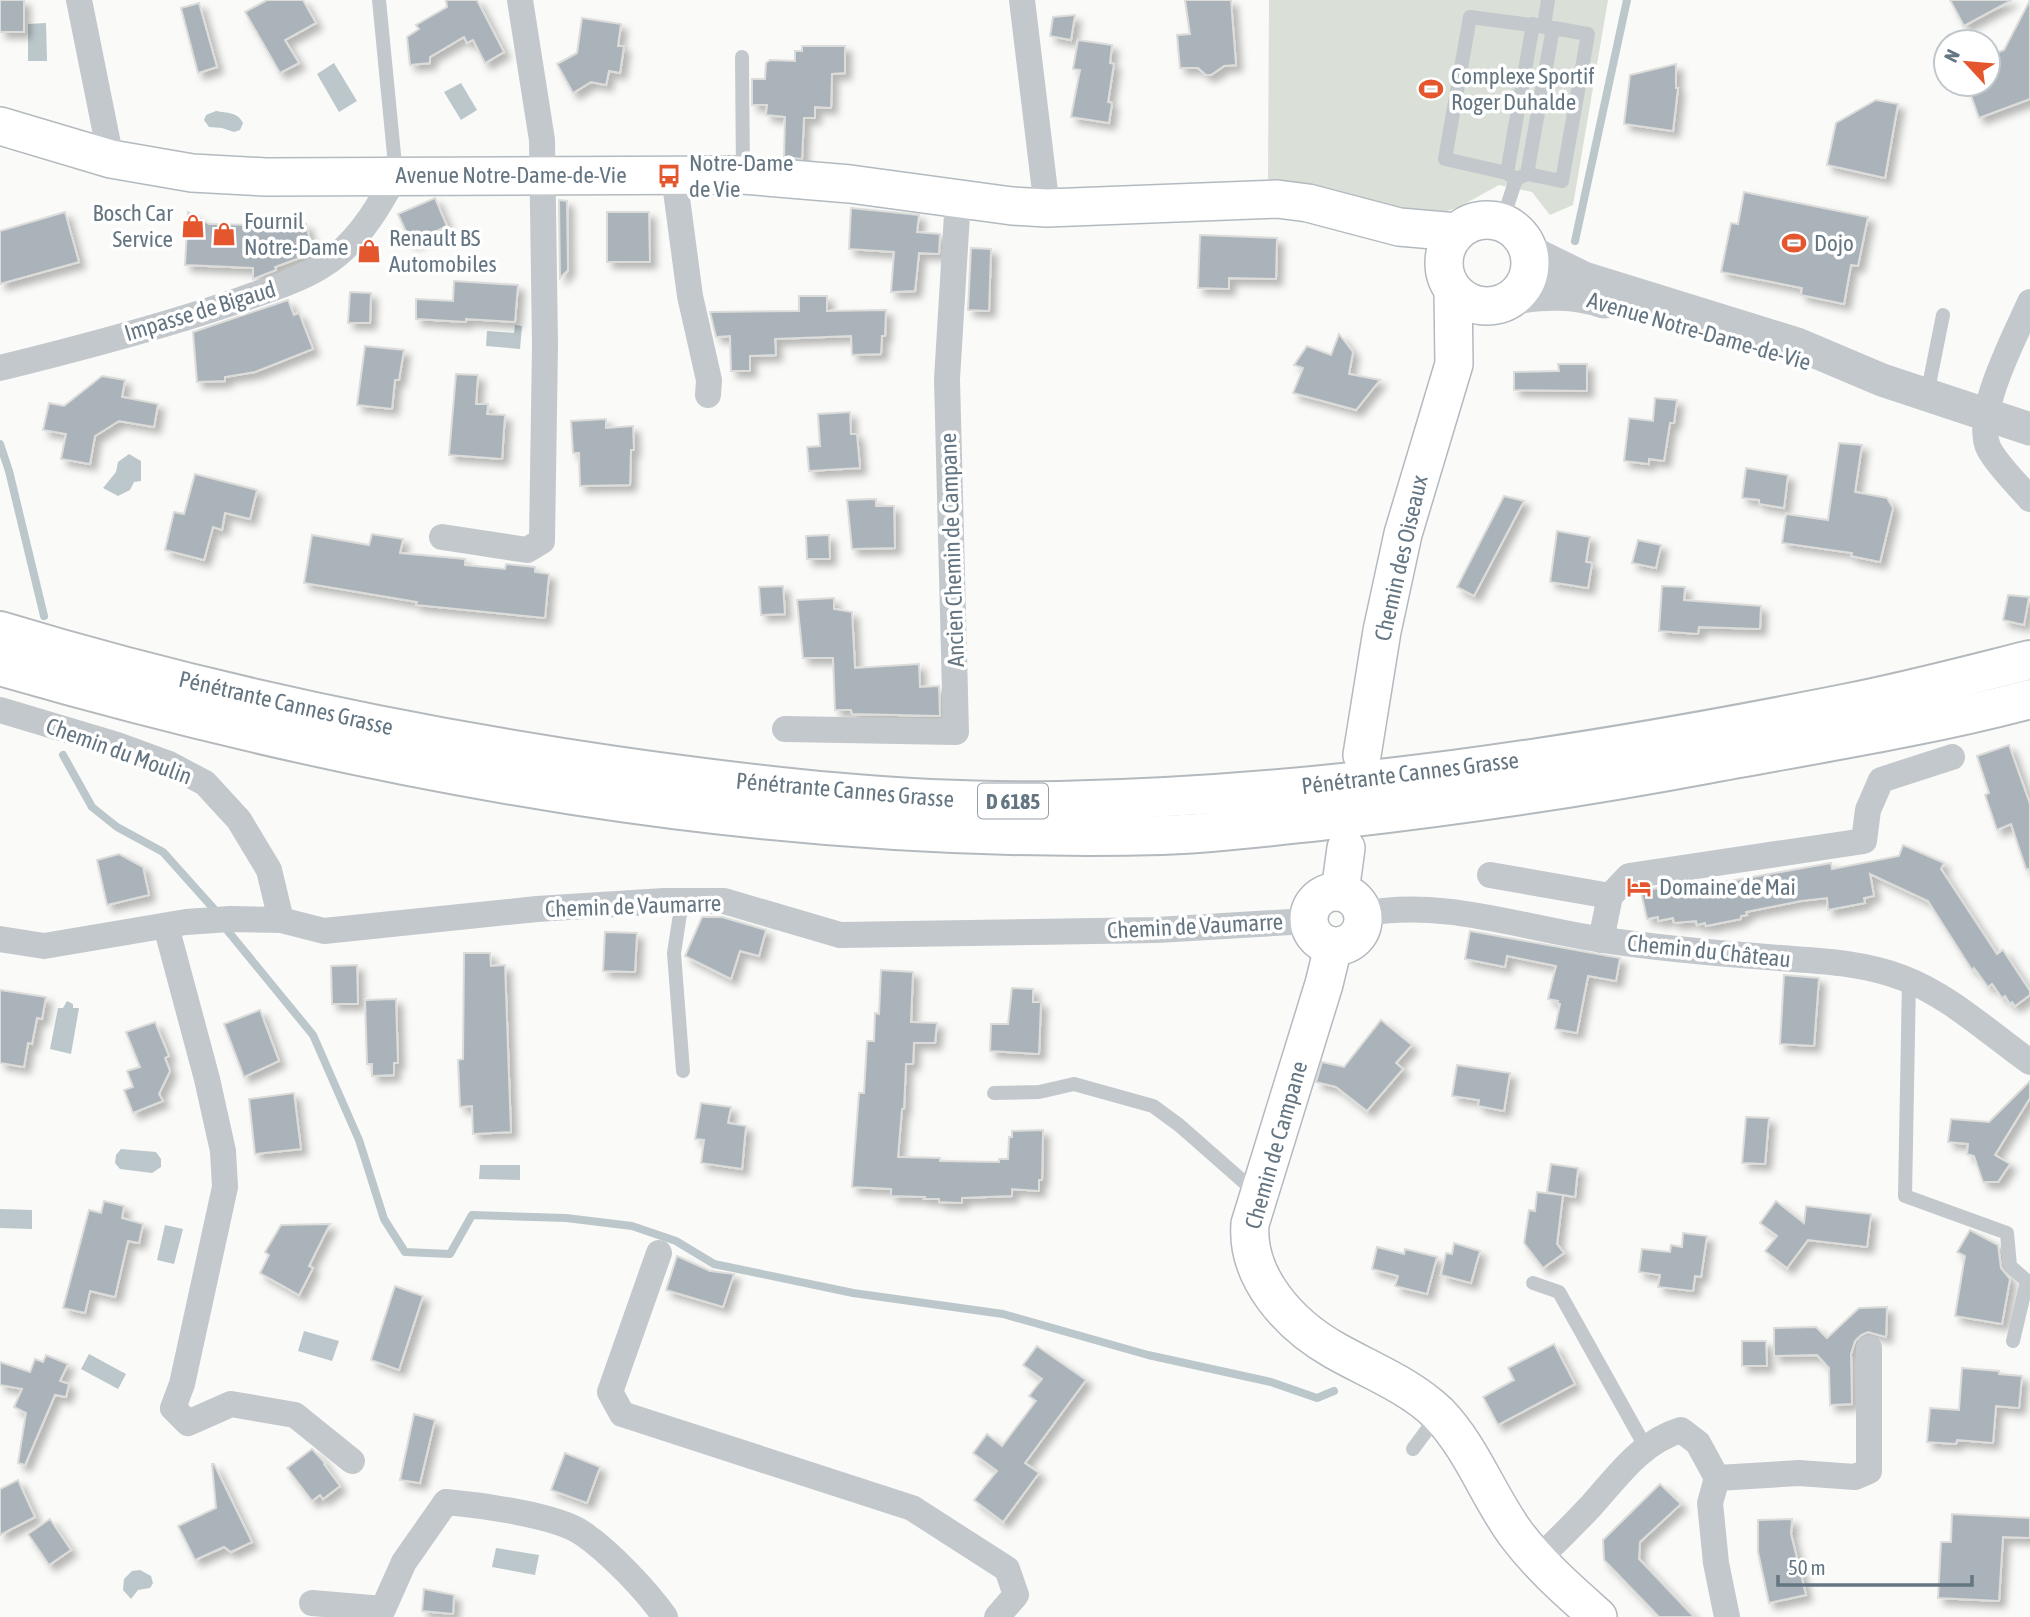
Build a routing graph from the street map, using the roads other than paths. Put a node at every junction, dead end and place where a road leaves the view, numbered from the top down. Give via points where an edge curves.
1 (79, 0) edge
2 (379, 0) edge
3 (520, 0) edge
4 (1022, 0) edge
5 (1548, 0) edge
6 (1543, 26) junction
7 (742, 57) dead end
8 (0, 126) edge
9 (111, 159) junction
10 (396, 175) junction
11 (743, 175) junction
12 (1516, 175) junction
13 (541, 176) junction
14 (674, 176) junction
15 (958, 198) junction
16 (1237, 202) junction
17 (1047, 208) junction
18 (1502, 222) junction
19 (1457, 232) junction
20 (1529, 251) junction
21 (1450, 284) junction
22 (1506, 302) junction
23 (2030, 302) edge
24 (1942, 315) dead end
25 (1454, 364) junction
26 (0, 368) edge
27 (1882, 380) junction
28 (708, 395) dead end
29 (1927, 395) junction
30 (1986, 415) junction
31 (2030, 429) edge
32 (2030, 499) edge
33 (442, 537) dead end
34 (0, 631) edge
35 (2030, 660) edge
36 (0, 666) edge
37 (2030, 699) edge
38 (0, 710) edge
39 (785, 729) dead end
40 (1362, 755) dead end
41 (1952, 757) dead end
42 (1346, 848) dead end
43 (1490, 875) dead end
44 (1610, 896) junction
45 (682, 901) junction
46 (1351, 903) junction
47 (281, 920) junction
48 (1308, 920) junction
49 (166, 926) junction
50 (0, 939) edge
51 (1601, 940) junction
52 (1333, 947) junction
53 (1909, 981) junction
54 (2030, 1062) edge
55 (683, 1071) dead end
56 (995, 1093) dead end
57 (1259, 1192) junction
58 (659, 1253) dead end
59 (1533, 1283) dead end
60 (2013, 1341) dead end
61 (1869, 1348) dead end
62 (1439, 1414) junction
63 (1646, 1448) junction
64 (1413, 1449) dead end
65 (352, 1461) dead end
66 (1717, 1478) junction
67 (1537, 1559) junction
68 (312, 1603) dead end
69 (666, 1617) edge
70 (997, 1617) edge
71 (1598, 1617) edge
72 (1727, 1617) edge

1 - 9 street
2 - 10 lane
3 - 13 street via 542,140
4 - 17 street
5 - 6 lane
6 - 12 lane
6 - 12 lane via 1588,34 1565,168 1562,181
6 - 12 lane via 1470,17 1445,159
7 - 11 lane
8 - 9 main road, Avenue Notre-Dame-de-Vie
9 - 10 main road, Avenue Notre-Dame-de-Vie via 192,173
10 - 13 main road, Avenue Notre-Dame-de-Vie
10 - 26 street, Impasse de Bigaud via 378,208 336,256 292,282 183,319
11 - 14 main road, Avenue Notre-Dame-de-Vie
11 - 15 main road, Avenue Notre-Dame-de-Vie
12 - 18 lane
13 - 14 main road, Avenue Notre-Dame-de-Vie
13 - 33 street via 545,345 542,541 527,550
14 - 28 street
15 - 17 main road, Avenue Notre-Dame-de-Vie
15 - 39 street, Ancien Chemin de Campane via 947,379 956,732
16 - 17 main road, Avenue Notre-Dame-de-Vie
16 - 19 main road, Avenue Notre-Dame-de-Vie via 1308,203 1399,228
16 - 21 main road, Avenue Notre-Dame-de-Vie via 1385,244 1428,263
18 - 19 main road via 1478,220
18 - 20 main road via 1514,228
19 - 21 main road via 1445,253
20 - 22 main road via 1529,276
20 - 27 street, Avenue Notre-Dame-de-Vie via 1584,278 1797,344
21 - 22 main road via 1473,304
21 - 25 main road, Chemin des Oiseaux
22 - 25 main road, Chemin des Oiseaux
22 - 27 street, Avenue Notre-Dame-de-Vie via 1567,293 1791,361
23 - 30 street via 1990,394
24 - 29 lane
25 - 40 main road, Chemin des Oiseaux via 1403,534
27 - 29 street, Avenue Notre-Dame-de-Vie
29 - 30 street, Avenue Notre-Dame-de-Vie
30 - 31 street, Avenue Notre-Dame-de-Vie
30 - 32 street via 1989,448
34 - 35 highway, Pénétrante Cannes Grasse / D 6185 via 211,687 524,752 846,794 949,800 1219,796 1428,774 1852,703
36 - 37 highway, Pénétrante Cannes Grasse / D 6185 via 228,727 451,775 612,801 880,830 1066,835 1250,829 1546,792 1859,736
38 - 47 street, Chemin du Moulin via 117,745 205,783 239,820 269,870
41 - 44 street via 1881,780 1868,810 1864,841 1629,876
42 - 46 main road
43 - 44 street
44 - 51 street
45 - 47 street, Chemin de Vaumarre via 537,909 324,931
45 - 48 street, Chemin de Vaumarre via 724,901 840,935 1157,930
45 - 55 lane via 674,953
46 - 48 main road via 1330,892 1314,902
46 - 51 street, Chemin du Château via 1462,914
46 - 52 main road via 1363,924 1359,934 1343,946
47 - 49 street, Chemin de Vaumarre via 219,919
48 - 52 main road via 1316,938
49 - 50 street, Chemin de Vaumarre via 44,946
49 - 65 street via 208,1079 223,1151 225,1187 173,1408 188,1423 231,1404 295,1415
51 - 53 street, Chemin du Château via 1854,964
52 - 57 main road, Chemin de Campane
53 - 54 street, Chemin du Château via 1933,990
53 - 60 lane via 1905,1196 2007,1233 2010,1266 2027,1281
56 - 57 lane via 1039,1093 1074,1084 1153,1106
57 - 62 main road, Chemin de Campane via 1249,1240 1257,1272 1272,1296 1311,1335 1405,1388
58 - 70 street via 610,1392 622,1414 912,1508 1007,1569 1016,1595
59 - 63 lane via 1559,1292
61 - 66 street via 1869,1471 1855,1476 1799,1473
62 - 64 lane
62 - 67 main road, Chemin de Campane
63 - 66 street via 1681,1430 1698,1443
63 - 67 street
66 - 72 street via 1710,1503
67 - 71 main road, Chemin de Campane
68 - 69 street via 383,1609 404,1562 446,1502 558,1522 581,1532

